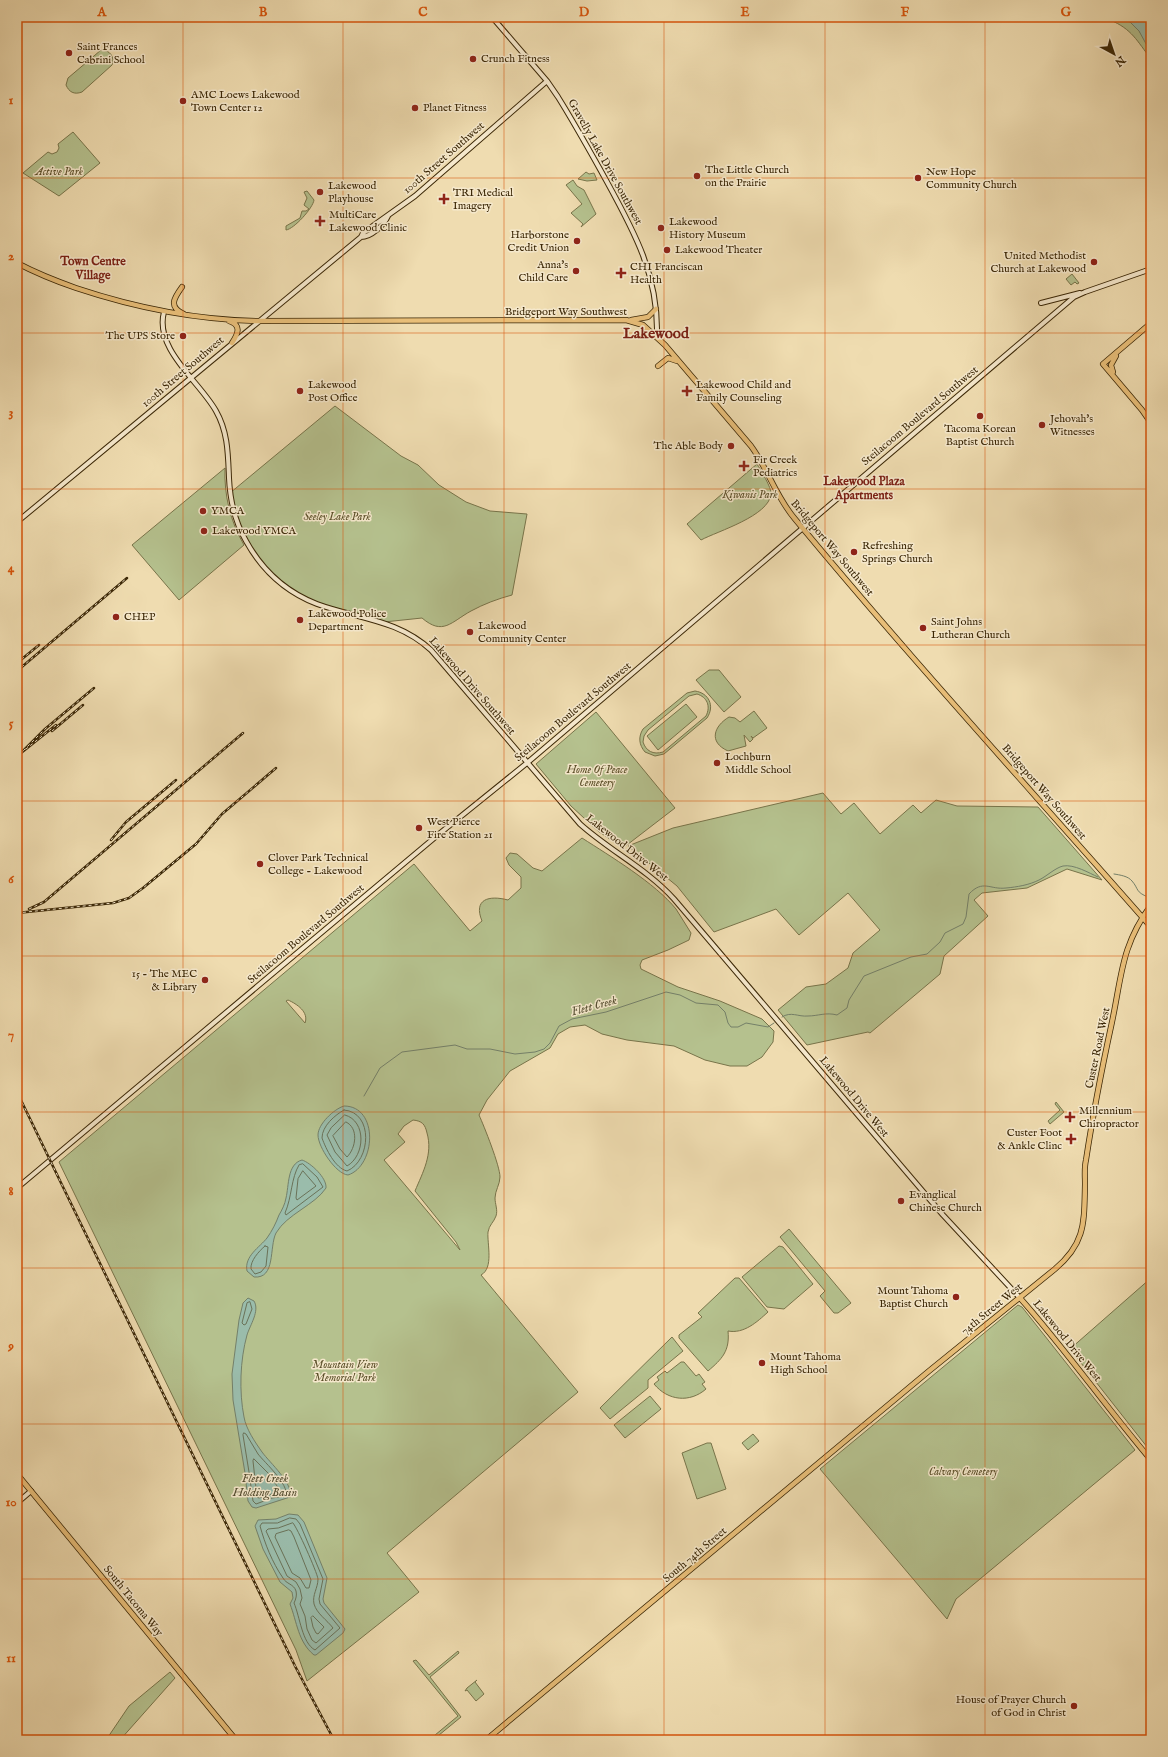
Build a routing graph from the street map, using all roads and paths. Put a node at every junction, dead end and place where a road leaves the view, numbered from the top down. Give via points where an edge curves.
1 (492, 17) edge
2 (547, 81) junction
3 (17, 263) edge
4 (1151, 270) edge
5 (182, 287) dead end
6 (1084, 292) junction
7 (1041, 303) dead end
8 (656, 309) junction
9 (164, 312) junction
10 (189, 316) junction
11 (221, 319) junction
12 (626, 320) junction
13 (259, 321) junction
14 (1151, 323) edge
15 (657, 337) junction
16 (232, 344) junction
17 (1118, 351) junction
18 (679, 361) junction
19 (658, 366) dead end
20 (190, 378) junction
21 (1122, 386) junction
22 (1151, 423) edge
23 (17, 522) edge
24 (803, 528) junction
25 (527, 763) junction
26 (1151, 905) edge
27 (1143, 917) junction
28 (1151, 927) edge
29 (17, 1188) edge
30 (1076, 1247) joint
31 (1020, 1298) junction
32 (915, 1383) joint
33 (1151, 1460) edge
34 (17, 1474) edge
35 (31, 1491) junction
36 (17, 1503) edge
37 (236, 1740) edge
38 (486, 1740) edge

1 - 2 main road, Gravelly Lake Drive Southwest
2 - 8 main road, Gravelly Lake Drive Southwest via 572,121 638,242 646,263
2 - 13 main road, 100th Street Southwest via 415,196 388,216 386,221 367,237 361,237
3 - 9 main road, Bridgeport Way Southwest via 49,278 96,294
4 - 6 main road, Steilacoom Boulevard Southwest
5 - 10 main road via 174,299 174,306
6 - 7 main road
6 - 24 main road, Steilacoom Boulevard Southwest via 1022,341
8 - 12 main road via 644,318
8 - 15 main road, Gravelly Lake Drive Southwest
9 - 10 main road, Bridgeport Way Southwest
9 - 20 main road, Lakewood Drive Southwest via 164,329 168,344
10 - 11 main road, Bridgeport Way Southwest
11 - 13 main road, Bridgeport Way Southwest
11 - 16 main road via 233,322 238,328 238,335
12 - 13 main road, Bridgeport Way Southwest
12 - 15 main road, Bridgeport Way Southwest via 643,325
13 - 16 main road, 100th Street Southwest
14 - 17 main road
15 - 18 main road, Bridgeport Way Southwest
16 - 20 main road, 100th Street Southwest
17 - 21 main road via 1111,369
17 - 21 main road via 1103,364
18 - 19 main road via 668,358
18 - 24 main road, Bridgeport Way Southwest via 757,455 783,504
20 - 23 main road, 100th Street Southwest
20 - 25 main road, Lakewood Drive Southwest via 212,404 223,425 228,449 232,507 242,535 263,567 281,583 308,600 391,624 420,641 440,660
21 - 22 main road
24 - 25 main road, Steilacoom Boulevard Southwest
24 - 27 main road, Bridgeport Way Southwest
25 - 29 main road, Steilacoom Boulevard Southwest
25 - 31 main road, Lakewood Drive West via 587,830 654,879 671,895 943,1215
26 - 27 main road, Custer Road West
27 - 28 main road, Bridgeport Way Southwest
27 - 30 main road, Custer Road West via 1128,946 1121,967 1085,1162 1083,1226
30 - 31 main road, 74th Street West via 1064,1262
31 - 32 main road, 74th Street West
31 - 33 main road, Lakewood Drive West
32 - 38 main road, South 74th Street
34 - 35 main road, South Tacoma Way
35 - 36 main road
35 - 37 main road, South Tacoma Way

